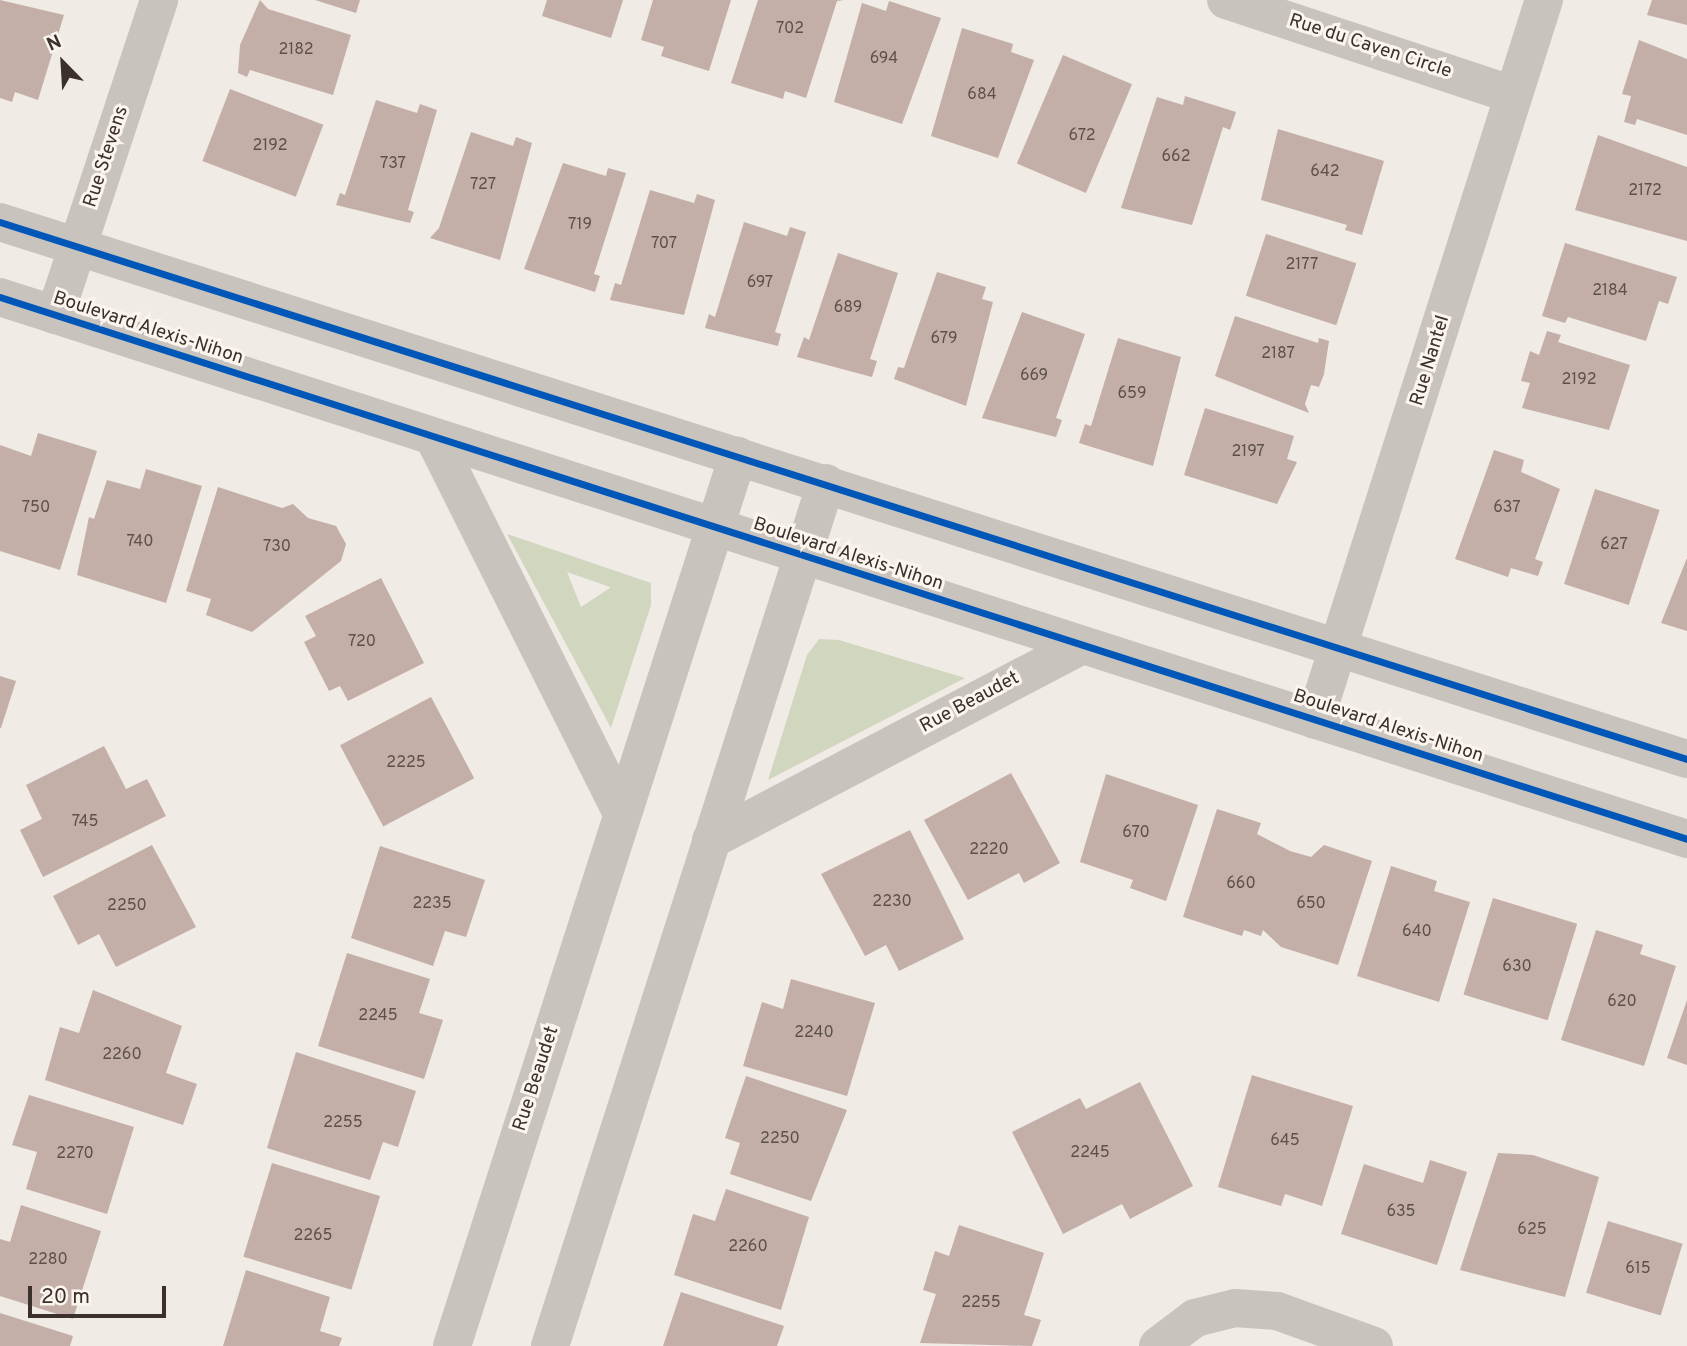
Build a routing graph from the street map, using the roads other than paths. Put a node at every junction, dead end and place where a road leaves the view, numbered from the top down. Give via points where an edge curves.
1 (159, 0) edge
2 (1226, 0) edge
3 (1544, 0) edge
4 (1513, 95) junction
5 (0, 222) edge
6 (78, 246) junction
7 (0, 297) edge
8 (55, 315) junction
9 (435, 440) junction
10 (738, 456) junction
11 (826, 483) junction
12 (713, 527) junction
13 (802, 557) junction
14 (1080, 646) junction
15 (1339, 648) junction
16 (1315, 720) junction
17 (1687, 759) edge
18 (621, 812) junction
19 (1687, 839) edge
20 (711, 840) junction
21 (452, 1346) edge
22 (550, 1346) edge
23 (1158, 1346) edge
24 (1374, 1346) edge

1 - 6 street, Rue Stevens
2 - 4 street, Rue du Caven Circle
3 - 4 street, Rue Nantel
4 - 15 street, Rue Nantel
5 - 6 street
6 - 8 street, Rue Stevens
6 - 10 street
7 - 8 street, Boulevard Alexis-Nihon
8 - 9 street, Boulevard Alexis-Nihon
9 - 12 street, Boulevard Alexis-Nihon
9 - 18 street
10 - 11 street
10 - 12 street, Rue Beaudet
11 - 13 street
11 - 15 street
12 - 13 street, Boulevard Alexis-Nihon
12 - 18 street, Rue Beaudet
13 - 14 street, Boulevard Alexis-Nihon
13 - 20 street
14 - 16 street, Boulevard Alexis-Nihon
14 - 20 street, Rue Beaudet
15 - 16 street, Rue Nantel
15 - 17 street
16 - 19 street, Boulevard Alexis-Nihon
18 - 21 street, Rue Beaudet
20 - 22 street
23 - 24 street via 1195,1318 1235,1308 1277,1311

